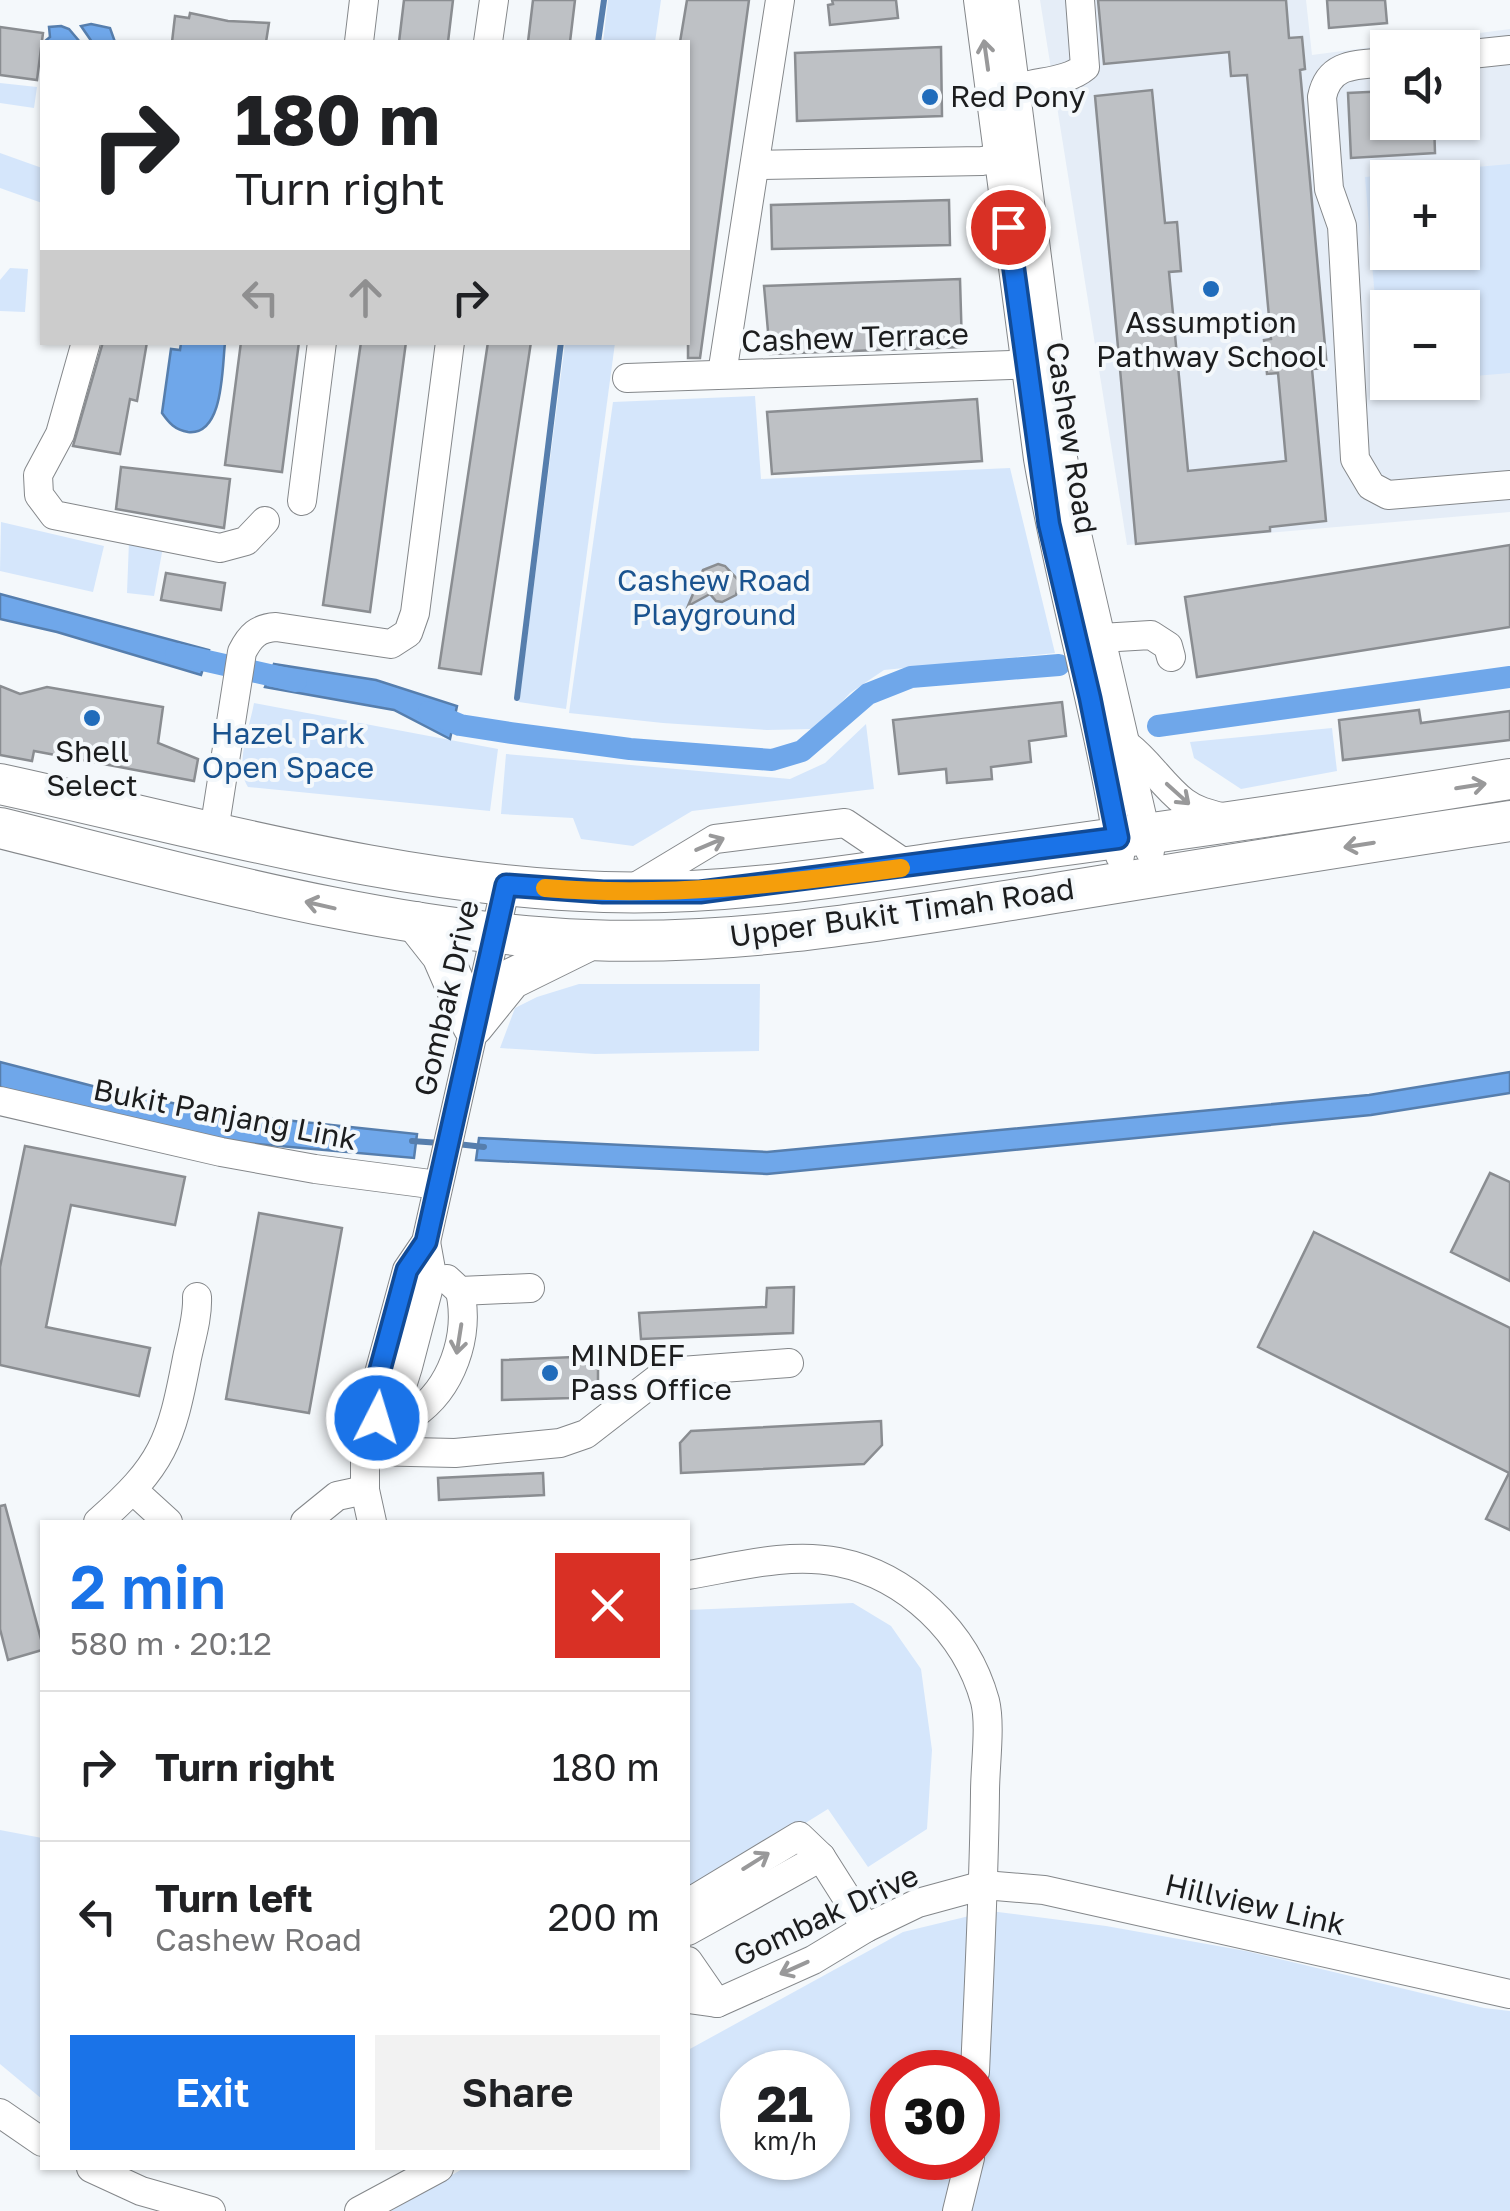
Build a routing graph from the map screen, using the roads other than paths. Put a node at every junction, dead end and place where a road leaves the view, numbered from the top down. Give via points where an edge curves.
1 (364, 0) edge
2 (494, 0) edge
3 (780, 0) edge
4 (978, 0) edge
5 (1004, 0) edge
6 (1080, 0) edge
7 (359, 40) edge
8 (488, 40) edge
9 (1510, 50) edge
10 (1480, 53) edge
11 (1370, 64) edge
12 (1016, 88) junction
13 (993, 110) junction
14 (1012, 156) junction
15 (755, 165) junction
16 (85, 345) edge
17 (322, 345) edge
18 (450, 345) edge
19 (1038, 364) junction
20 (722, 374) junction
21 (627, 378) dead end
22 (1510, 485) edge
23 (302, 501) dead end
24 (265, 521) dead end
25 (253, 608) dead end
26 (245, 645) junction
27 (1087, 646) junction
28 (1171, 657) dead end
29 (1128, 746) junction
30 (1510, 780) edge
31 (0, 784) edge
32 (1510, 821) edge
33 (1241, 822) junction
34 (0, 828) edge
35 (214, 831) junction
36 (1132, 837) junction
37 (910, 867) junction
38 (829, 878) junction
39 (1140, 880) junction
40 (506, 885) junction
41 (626, 892) junction
42 (416, 922) junction
43 (848, 926) junction
44 (497, 934) junction
45 (590, 940) junction
46 (473, 1026) junction
47 (0, 1102) edge
48 (441, 1174) junction
49 (419, 1273) junction
50 (530, 1288) dead end
51 (460, 1290) junction
52 (197, 1298) dead end
53 (789, 1363) dead end
54 (372, 1435) junction
55 (365, 1490) junction
56 (134, 1491) junction
57 (100, 1520) edge
58 (166, 1520) edge
59 (307, 1520) edge
60 (372, 1520) edge
61 (690, 1575) edge
62 (821, 1857) junction
63 (984, 1886) junction
64 (690, 1902) edge
65 (866, 1928) junction
66 (690, 1930) edge
67 (690, 1964) edge
68 (1510, 1994) edge
69 (690, 1999) edge
70 (717, 2003) junction
71 (976, 2050) edge
72 (0, 2113) edge
73 (40, 2141) edge
74 (95, 2170) edge
75 (434, 2170) edge
76 (965, 2180) edge
77 (211, 2211) edge
78 (359, 2211) edge
79 (957, 2211) edge

1 - 7 street
2 - 8 street
3 - 15 street, Cashew Terrace
13 -> 4 street, Cashew Road
5 - 12 street, Cashew Road
6 - 12 street via 1085,66 1072,76
9 - 10 street
11 - 22 street via 1334,71 1322,97 1329,189 1342,226 1355,459 1371,486 1388,495
12 - 13 street
12 - 14 street, Cashew Road
13 - 14 street, Cashew Road
14 - 15 street
14 - 19 street, Cashew Road
15 - 20 street, Cashew Terrace
16 - 24 street via 60,434 38,476 39,495 54,516 220,548 246,541
17 - 23 street
18 - 26 street via 408,633 391,644 262,628
19 - 20 street, Cashew Terrace
19 - 27 street, Cashew Road via 1049,524
20 - 21 street, Cashew Terrace
25 - 26 street
26 - 35 street
27 - 28 street via 1154,636
27 - 29 street, Cashew Road via 1112,679
27 - 36 street, Cashew Road via 1090,698
29 -> 33 street via 1184,802
29 - 36 street, Cashew Road
33 -> 30 highway, Upper Bukit Timah Road
31 - 35 highway, Upper Bukit Timah Road
32 -> 39 highway, Upper Bukit Timah Road
33 - 36 highway, Upper Bukit Timah Road
42 -> 34 highway, Upper Bukit Timah Road
35 - 40 highway, Upper Bukit Timah Road via 313,855
36 - 37 highway, Upper Bukit Timah Road
36 - 39 street, Cashew Road
37 - 38 highway, Upper Bukit Timah Road
41 -> 37 street via 715,839 845,823
38 - 41 highway, Upper Bukit Timah Road via 700,892
38 - 43 highway via 850,893
39 - 43 highway, Upper Bukit Timah Road
40 - 41 highway, Upper Bukit Timah Road
40 - 44 street, Gombak Drive
42 - 44 highway, Upper Bukit Timah Road
42 - 46 highway via 442,955
43 - 45 highway, Upper Bukit Timah Road via 700,940
44 - 45 highway, Upper Bukit Timah Road
44 - 46 street, Gombak Drive
45 - 46 highway via 511,980
46 - 48 street, Gombak Drive
47 - 48 street, Bukit Panjang Link via 315,1169
48 - 49 street, Gombak Drive
49 - 51 street via 448,1279
49 - 54 street, Gombak Drive via 402,1386
50 - 51 street
51 -> 54 street via 458,1354 444,1385 412,1416
52 - 56 street via 175,1417 158,1459
53 - 54 street via 681,1371 657,1379 586,1434 560,1444 455,1454
54 - 55 street
55 - 59 street via 337,1496
55 - 60 street
56 - 57 street
56 - 58 street
61 - 63 street via 788,1559 834,1562 878,1574 924,1604 960,1649 986,1704
64 -> 62 street via 794,1837 804,1838
62 - 65 street
62 - 66 street
63 - 65 street, Gombak Drive via 918,1903
63 - 68 street, Hillview Link via 1044,1890
63 - 71 street
65 -> 70 street, Gombak Drive
67 - 70 street
69 - 70 street, Gombak Drive
72 - 73 street
74 - 77 street
75 - 78 street
76 - 79 street

